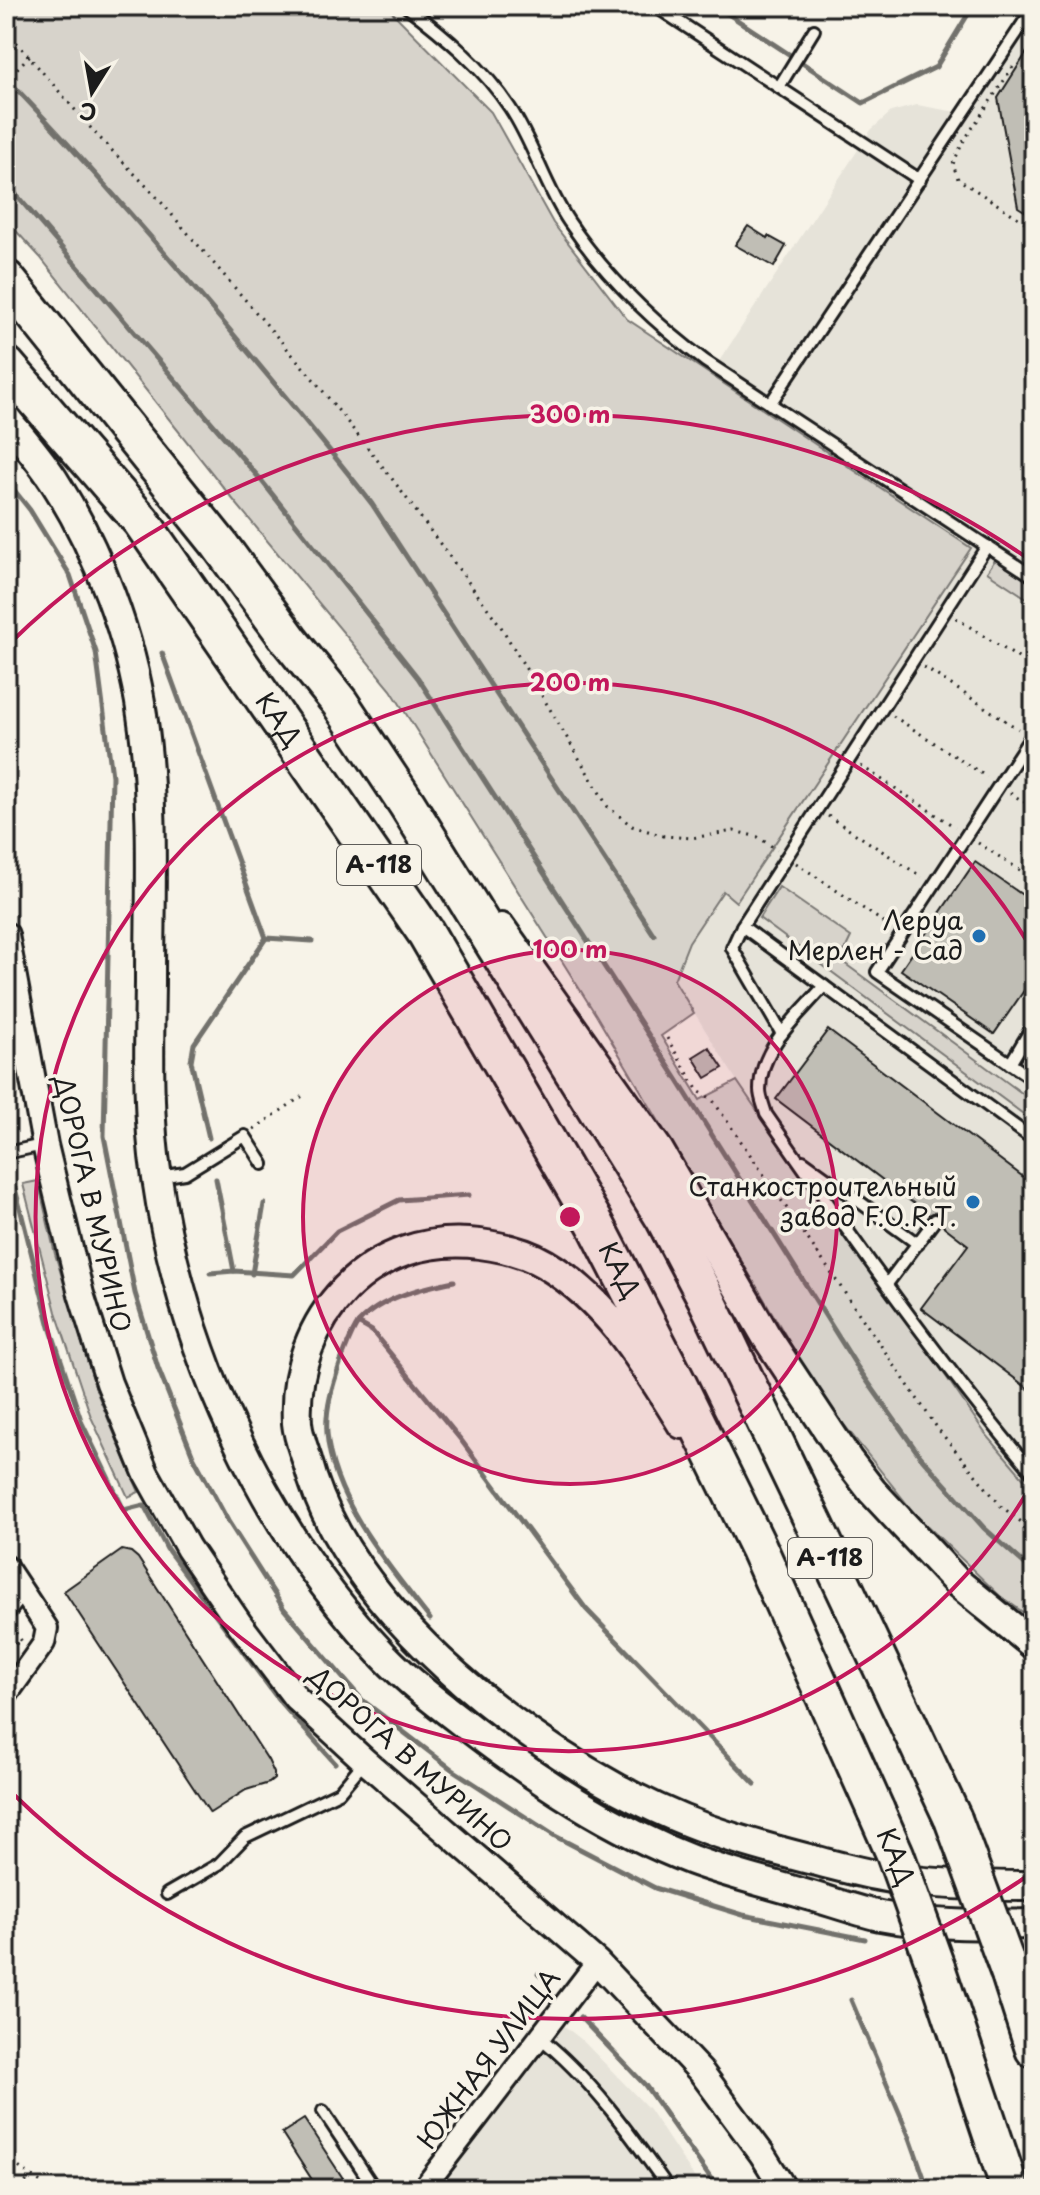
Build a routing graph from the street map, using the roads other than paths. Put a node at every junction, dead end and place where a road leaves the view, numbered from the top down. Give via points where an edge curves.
1 (406, 6) edge
2 (655, 6) edge
3 (1034, 7) edge
4 (814, 30) dead end
5 (779, 87) junction
6 (920, 180) junction
7 (6, 279) edge
8 (6, 365) edge
9 (770, 404) junction
10 (6, 419) edge
11 (987, 546) junction
12 (1034, 577) edge
13 (1032, 735) edge
14 (407, 804) junction
15 (742, 926) junction
16 (6, 935) edge
17 (824, 986) junction
18 (1034, 1024) edge
19 (782, 1034) junction
20 (1010, 1064) junction
21 (1034, 1080) edge
22 (1034, 1140) edge
23 (45, 1145) junction
24 (6, 1153) edge
25 (795, 1155) junction
26 (263, 1164) dead end
27 (157, 1178) junction
28 (935, 1220) dead end
29 (918, 1244) junction
30 (887, 1284) junction
31 (1034, 1474) edge
32 (758, 1547) junction
33 (6, 1566) edge
34 (21, 1590) junction
35 (9, 1617) edge
36 (1034, 1645) edge
37 (6, 1696) edge
38 (365, 1761) junction
39 (1034, 1886) edge
40 (167, 1894) dead end
41 (1034, 1924) edge
42 (597, 1962) junction
43 (538, 2036) junction
44 (1034, 2049) edge
45 (323, 2111) dead end
46 (428, 2187) edge
47 (375, 2189) edge
48 (669, 2189) edge
49 (784, 2189) edge
50 (1010, 2189) edge

1 - 9 lane via 435,28 511,109 568,221 630,298 694,353
2 - 5 lane
3 - 6 lane
4 - 5 lane
5 - 6 lane
6 - 9 lane
7 - 14 highway, А-118 via 219,544 340,703
8 - 32 highway, КАД / А-118 via 141,521 426,933 595,1223
9 - 11 lane
10 - 27 main road via 56,483 88,545 113,601 142,711 150,812 149,1081
11 - 12 lane
11 - 15 lane
13 - 20 lane via 877,972
14 - 36 main road via 535,973 658,1149 766,1336 848,1460 957,1582
14 - 44 highway, А-118, bridge via 664,1218 706,1298 953,1819
15 - 17 lane
15 - 19 lane via 732,948
16 - 23 street, ДОРОГА В МУРИНО
17 - 19 lane
17 - 22 lane
18 - 20 lane
19 - 25 lane via 764,1064 760,1092 766,1114
20 - 21 lane
23 - 24 lane
23 - 38 street, ДОРОГА В МУРИНО via 81,1294 109,1383 146,1473 188,1548 296,1698
25 - 29 lane
25 - 30 lane
26 - 27 lane via 245,1136 185,1173
27 - 41 main road via 190,1319 242,1448 310,1564 385,1657 428,1696 537,1778 690,1859 881,1916 961,1925
28 - 29 lane
29 - 30 lane
30 - 31 lane
32 - 39 main road via 642,1359 604,1311 542,1262 505,1247 428,1244 386,1258 352,1280 318,1322 300,1370 297,1426 315,1492 339,1541 409,1632 483,1697 599,1778 704,1828 895,1879
32 - 50 highway, КАД / А-118, bridge via 895,1854
33 - 34 street
34 - 35 street
34 - 37 street via 47,1628 44,1643
38 - 40 lane via 339,1792 245,1837 219,1864
38 - 42 street, ДОРОГА В МУРИНО
42 - 43 street, ЮЖНАЯ УЛИЦА
42 - 49 street, ДОРОГА В МУРИНО via 702,2073
43 - 46 street, ЮЖНАЯ УЛИЦА
43 - 48 lane via 605,2104
45 - 47 lane

